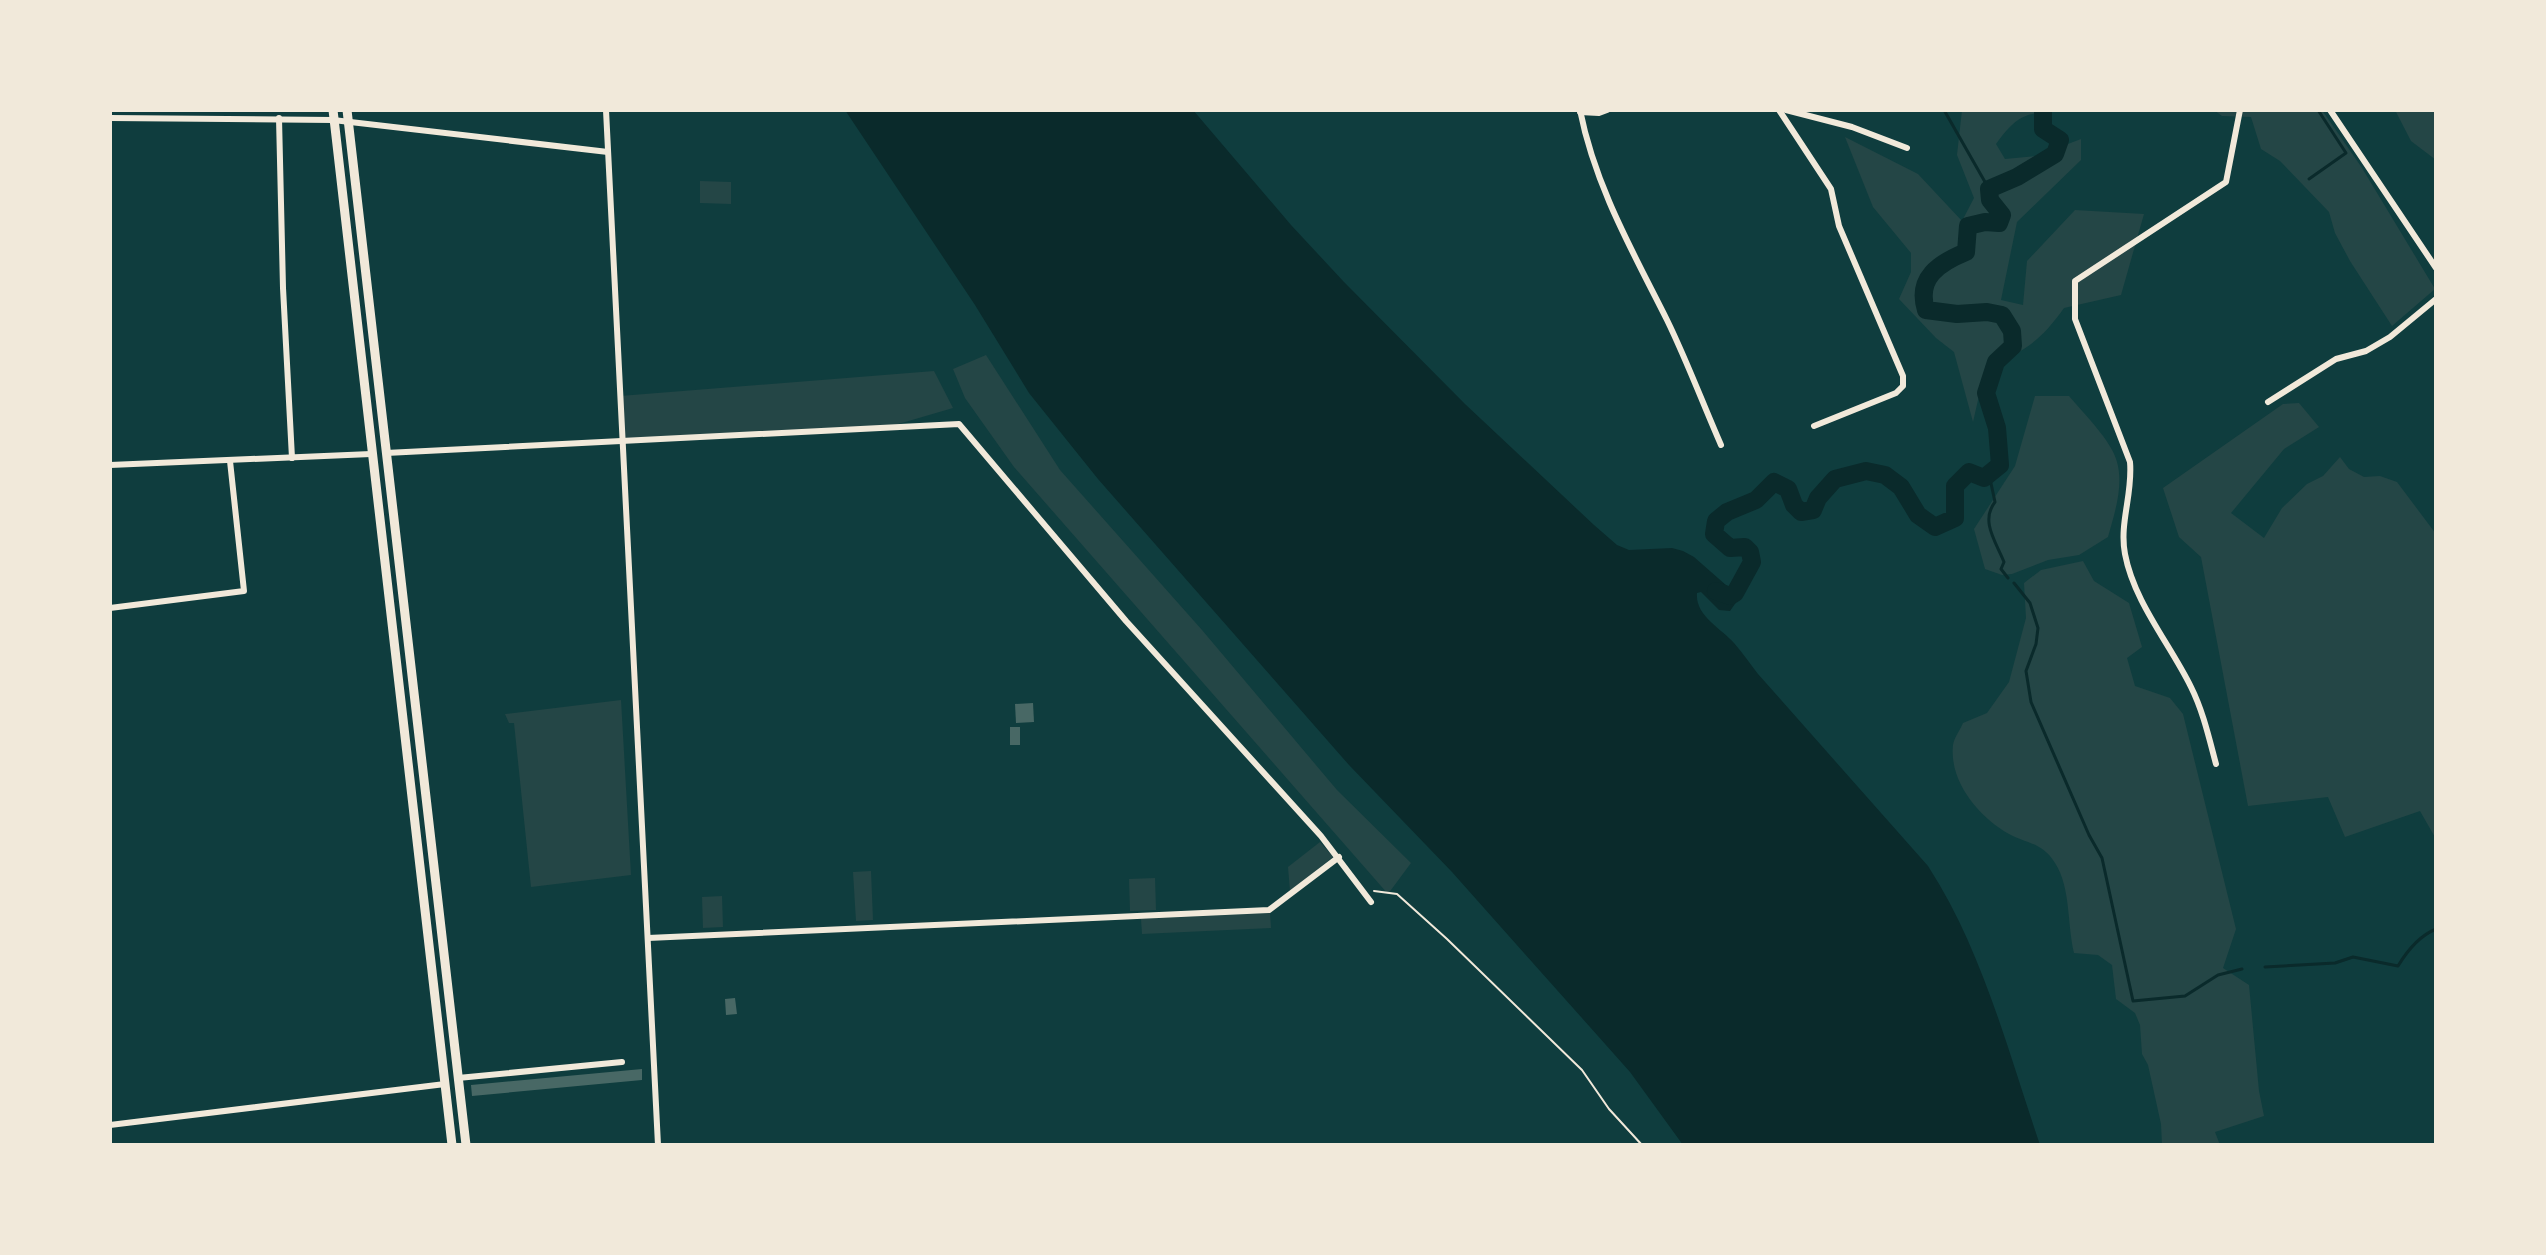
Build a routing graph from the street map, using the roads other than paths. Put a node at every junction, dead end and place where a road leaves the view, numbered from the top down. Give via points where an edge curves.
1 (347, 110) edge
2 (606, 110) edge
3 (1607, 110) edge
4 (1779, 110) edge
5 (1786, 110) edge
6 (2240, 110) edge
7 (2330, 110) edge
8 (1580, 111) edge
9 (333, 115) edge
10 (110, 118) edge
11 (279, 118) junction
12 (348, 121) junction
13 (1907, 148) dead end
14 (608, 152) junction
15 (2436, 268) edge
16 (2436, 299) edge
17 (2268, 402) dead end
18 (1814, 426) dead end
19 (622, 441) junction
20 (1721, 445) dead end
21 (371, 454) junction
22 (387, 457) junction
23 (292, 458) junction
24 (230, 461) junction
25 (110, 465) edge
26 (110, 608) edge
27 (2216, 764) dead end
28 (1339, 857) junction
29 (1371, 902) dead end
30 (648, 938) junction
31 (622, 1062) dead end
32 (458, 1078) junction
33 (445, 1084) junction
34 (460, 1091) junction
35 (110, 1125) edge
36 (452, 1145) edge
37 (466, 1145) edge
38 (658, 1145) edge

1 - 12 main road
2 - 14 street
3 - 8 street
4 - 18 street via 1831,189 1839,226 1903,376 1896,393
5 - 13 street
6 - 27 street via 2226,182 2075,281 2075,319 2130,462 2125,555 2148,611 2192,689
7 - 15 street
8 - 20 street via 1603,190
9 - 11 street
9 - 12 street
9 - 21 main road
10 - 11 street
11 - 23 street
12 - 14 street
12 - 22 main road
14 - 19 street
16 - 17 street via 2390,337 2336,359
19 - 22 street
19 - 28 street via 959,424 1135,631
19 - 30 street
21 - 22 main road
21 - 23 street
21 - 33 main road
22 - 32 main road
23 - 24 street
24 - 25 street
24 - 26 street via 244,591
28 - 29 street
28 - 30 street via 1269,910
30 - 38 street
31 - 32 street
32 - 34 main road
33 - 34 main road
33 - 35 street
33 - 36 main road
34 - 37 main road

